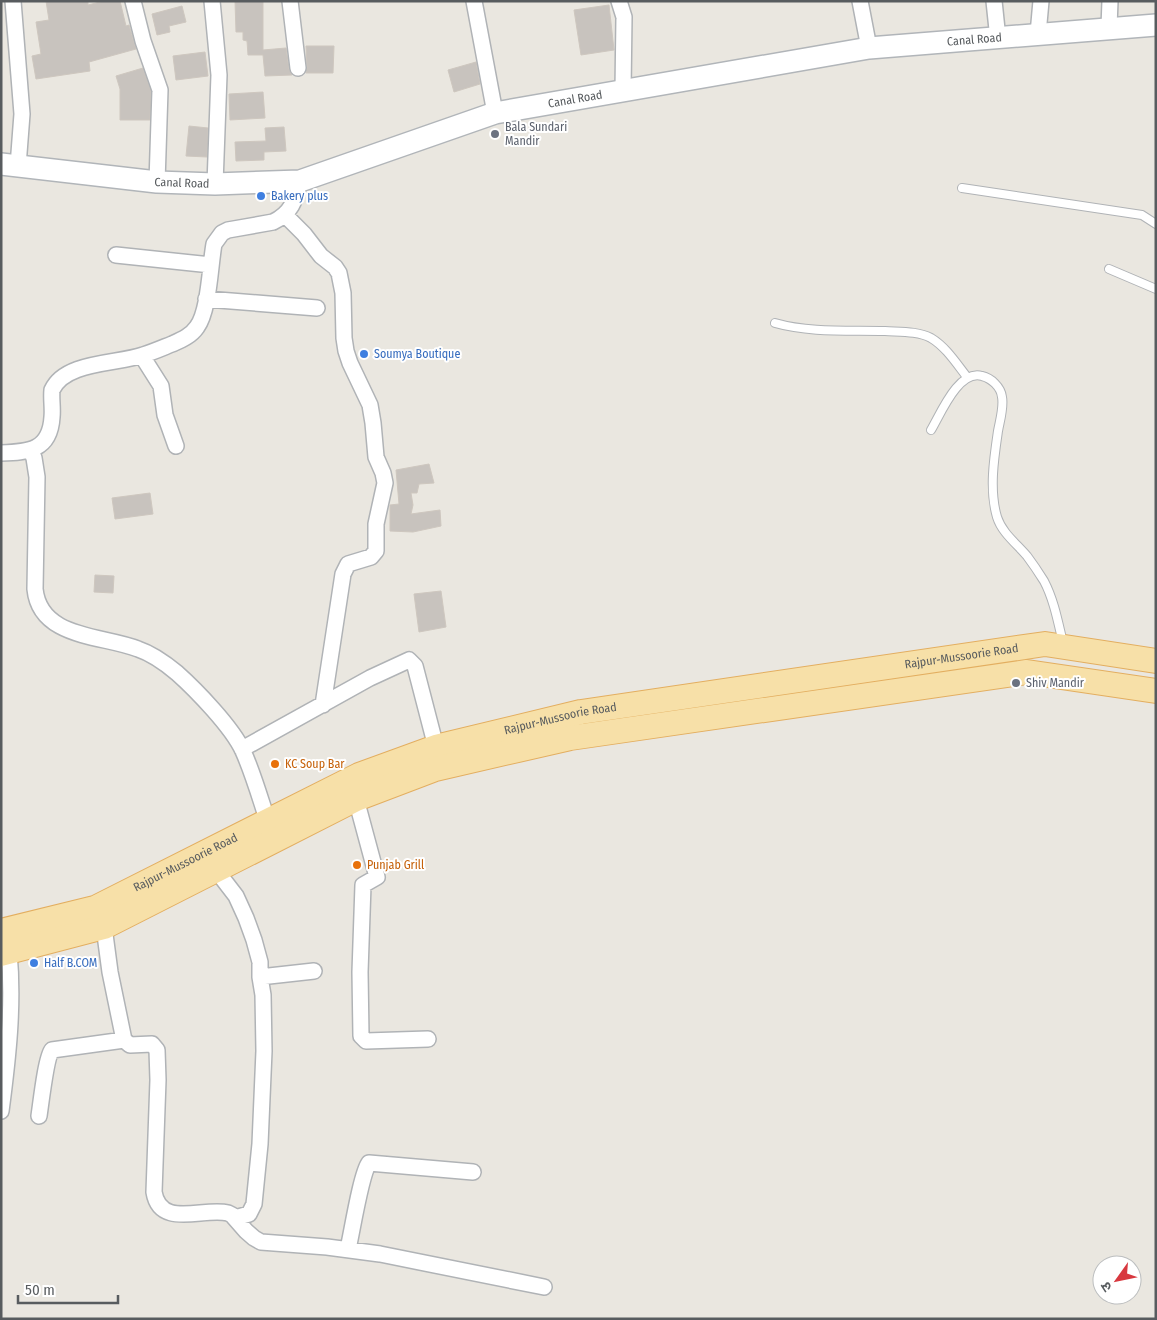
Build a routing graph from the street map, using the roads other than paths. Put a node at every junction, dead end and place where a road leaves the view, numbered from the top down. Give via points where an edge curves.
1 (13, 1) edge
2 (133, 1) edge
3 (212, 1) edge
4 (290, 1) edge
5 (474, 1) edge
6 (619, 1) edge
7 (860, 1) edge
8 (994, 1) edge
9 (1041, 1) edge
10 (1110, 1) edge
11 (1156, 25) edge
12 (1109, 27) junction
13 (1038, 34) junction
14 (998, 38) junction
15 (869, 48) junction
16 (298, 68) dead end
17 (623, 90) junction
18 (495, 113) junction
19 (10, 165) edge
20 (300, 181) junction
21 (157, 182) junction
22 (215, 184) junction
23 (962, 188) dead end
24 (285, 215) junction
25 (1156, 224) edge
26 (116, 256) dead end
27 (211, 265) junction
28 (1109, 269) dead end
29 (1156, 290) edge
30 (206, 299) junction
31 (317, 308) dead end
32 (775, 323) dead end
33 (142, 356) junction
34 (967, 377) junction
35 (932, 430) dead end
36 (176, 446) dead end
37 (31, 451) junction
38 (1, 453) edge
39 (1065, 647) junction
40 (1156, 661) edge
41 (1156, 691) edge
42 (324, 705) junction
43 (436, 746) junction
44 (242, 749) junction
45 (356, 799) junction
46 (331, 800) junction
47 (268, 822) junction
48 (216, 870) junction
49 (104, 927) junction
50 (4, 946) edge
51 (314, 971) dead end
52 (260, 977) junction
53 (428, 1039) dead end
54 (124, 1040) junction
55 (1, 1111) edge
56 (39, 1116) dead end
57 (473, 1172) dead end
58 (235, 1218) junction
59 (348, 1249) junction
60 (544, 1287) dead end

1 - 19 street via 22,114
2 - 21 street via 160,90
3 - 22 street via 219,74
4 - 16 street
5 - 18 street
6 - 17 street via 624,17
7 - 15 street
8 - 14 street
9 - 13 street
10 - 12 street
11 - 12 street, Canal Road
12 - 13 street, Canal Road
13 - 14 street, Canal Road
14 - 15 street, Canal Road
15 - 17 street, Canal Road
17 - 18 street, Canal Road
18 - 20 street, Canal Road
19 - 21 street, Canal Road
20 - 22 street, Canal Road
20 - 24 street via 294,204
21 - 22 street, Canal Road
23 - 25 lane via 1142,215
24 - 27 street via 273,222 228,230 222,234 214,244
24 - 42 street via 339,273 346,351 370,405 376,458 385,476 376,524 376,552 372,557 348,564 343,574
26 - 27 street
27 - 30 street
28 - 29 lane
30 - 31 street
30 - 33 street via 201,320 193,333
32 - 34 lane via 797,328 928,336 939,343
33 - 36 street via 161,386 165,415
33 - 37 street via 74,371 59,380 52,390 50,430 41,444
34 - 35 lane via 959,384
34 - 39 lane via 985,376 1000,390 1002,396 994,454 995,510 1003,529 1044,581
37 - 38 street
37 - 44 street via 38,477 35,589 41,609 69,630 150,654 178,674 226,724
39 - 40 main road, Rajpur-Mussoorie Road
39 - 43 main road, Rajpur-Mussoorie Road via 1045,644 581,712
41 - 45 main road, Rajpur-Mussoorie Road via 1027,672 570,738 435,769
42 - 43 street via 370,678 412,661
42 - 44 street
43 - 46 main road, Rajpur-Mussoorie Road via 359,775
44 - 47 street
45 - 46 main road, Rajpur-Mussoorie Road
45 - 53 street via 377,877 363,885 361,1036 366,1041
46 - 47 main road, Rajpur-Mussoorie Road
46 - 48 main road, Rajpur-Mussoorie Road
47 - 50 main road, Rajpur-Mussoorie Road via 96,908
48 - 49 main road, Rajpur-Mussoorie Road
48 - 52 street via 236,896 246,918 260,962
49 - 50 main road, Rajpur-Mussoorie Road
49 - 54 street
50 - 55 street via 12,984
51 - 52 street
52 - 58 street via 264,1051 260,1144 252,1211 248,1216
54 - 56 street via 52,1050 47,1058
54 - 58 street via 130,1044 152,1044 157,1050 154,1192 157,1204 168,1212 224,1212
57 - 59 street via 369,1163
58 - 59 street via 262,1242
59 - 60 street

